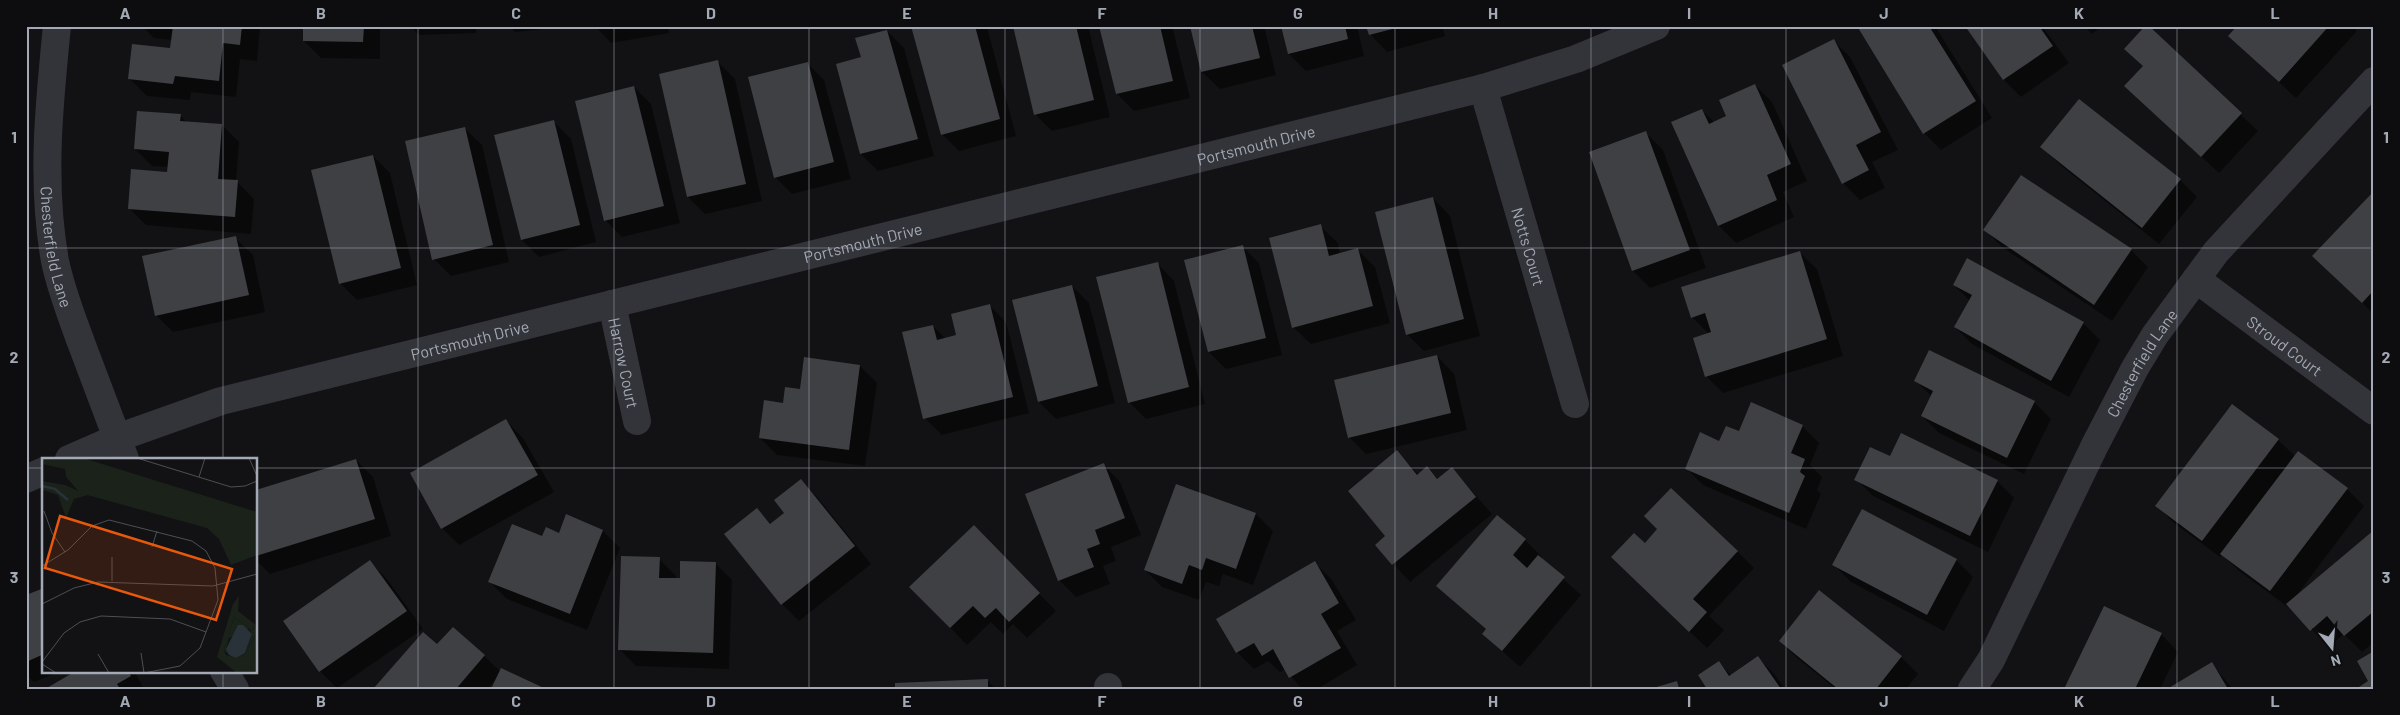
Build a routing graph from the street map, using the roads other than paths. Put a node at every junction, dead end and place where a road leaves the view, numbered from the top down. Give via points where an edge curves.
1 (57, 26) edge
2 (1656, 26) edge
3 (2374, 81) edge
4 (1483, 88) junction
5 (2196, 279) junction
6 (612, 304) junction
7 (1575, 404) dead end
8 (2374, 411) edge
9 (637, 420) dead end
10 (121, 448) edge
11 (74, 458) edge
12 (42, 472) edge
13 (26, 480) edge
14 (225, 672) edge
15 (235, 689) edge
16 (1972, 689) edge

1 - 10 street, Chesterfield Lane via 47,154 56,263 64,296
2 - 4 street, Portsmouth Drive via 1576,59
3 - 5 street, Chesterfield Lane via 2242,223
4 - 6 street, Portsmouth Drive
4 - 7 street, Notts Court
5 - 8 street, Stroud Court
5 - 16 street, Chesterfield Lane via 2135,368 1991,660
6 - 9 street, Harrow Court
6 - 10 street, Portsmouth Drive via 212,404
10 - 11 street, Portsmouth Drive
12 - 13 street
14 - 15 street

